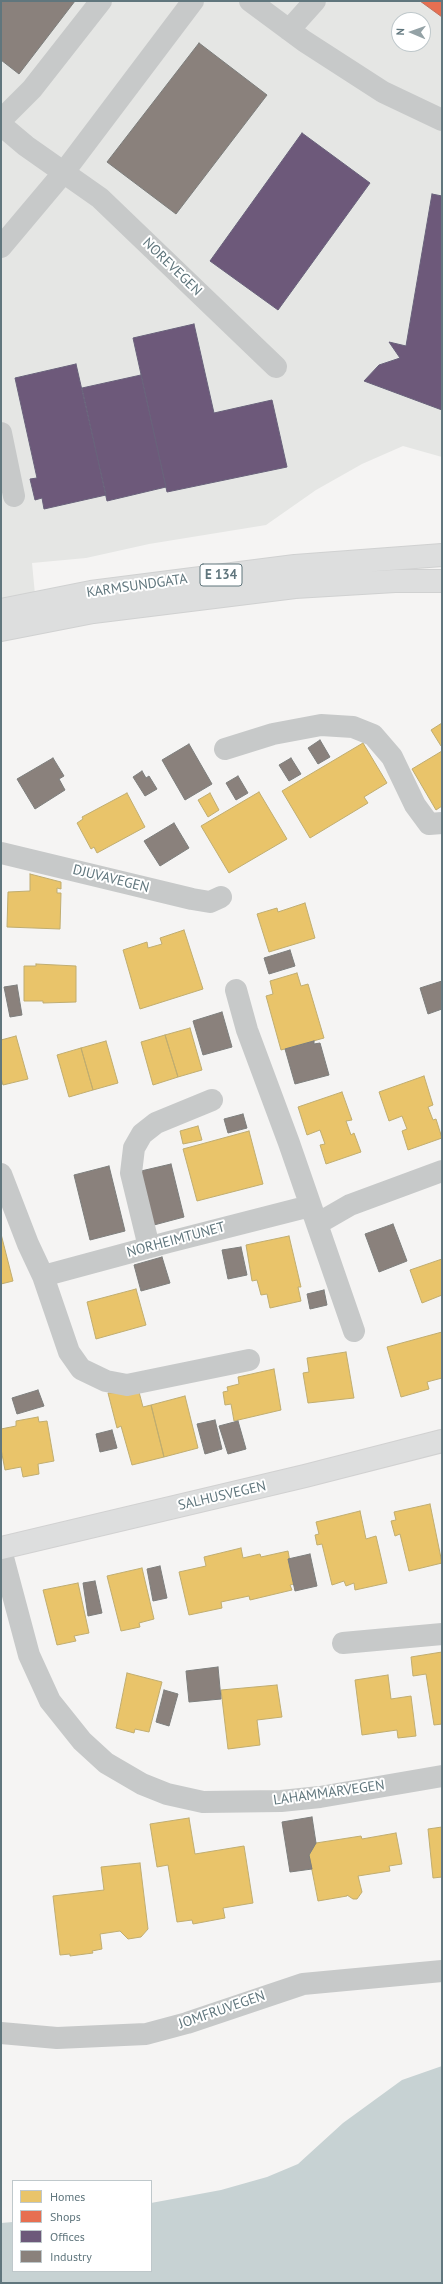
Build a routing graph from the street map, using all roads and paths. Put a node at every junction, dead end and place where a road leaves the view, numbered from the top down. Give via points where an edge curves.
1 (101, 1) edge
2 (193, 1) edge
3 (250, 1) edge
4 (315, 1) edge
5 (289, 30) junction
6 (1, 120) edge
7 (442, 120) edge
8 (1, 125) edge
9 (64, 172) junction
10 (1, 247) edge
11 (276, 367) dead end
12 (1, 433) edge
13 (14, 496) dead end
14 (442, 555) edge
15 (442, 581) edge
16 (1, 610) edge
17 (1, 630) edge
18 (225, 749) dead end
19 (435, 823) edge
20 (1, 853) edge
21 (221, 897) dead end
22 (236, 990) dead end
23 (212, 1100) dead end
24 (442, 1171) edge
25 (1, 1174) edge
26 (313, 1215) junction
27 (149, 1247) junction
28 (43, 1276) junction
29 (354, 1331) dead end
30 (248, 1360) dead end
31 (442, 1442) edge
32 (1, 1549) edge
33 (442, 1634) edge
34 (343, 1643) dead end
35 (442, 1776) edge
36 (442, 1971) edge
37 (1, 2033) edge

1 - 6 street via 32,89
2 - 9 street
3 - 5 street
4 - 5 street
5 - 7 street via 383,92
8 - 9 street, NOREVEGEN
9 - 10 street
9 - 11 street, NOREVEGEN via 116,213
12 - 13 street
14 - 16 main road, KARMSUNDGATA / E 134 via 294,566 91,592
15 - 17 main road, KARMSUNDGATA / E 134 via 295,587 93,612
18 - 19 street via 273,734 321,725 353,727 373,735 392,757 415,805
20 - 21 street, DJUVAVEGEN via 192,899 210,902
22 - 26 street via 247,1030
23 - 27 street via 156,1123 142,1134 134,1148 131,1173
24 - 26 street, NORHEIMTUNET via 350,1205
25 - 28 street
26 - 27 street, NORHEIMTUNET
26 - 29 street
27 - 28 street, NORHEIMTUNET
28 - 30 street via 54,1312 74,1361 81,1369 106,1382 127,1385
31 - 32 main road, SALHUSVEGEN
32 - 35 street, LAHAMMARVEGEN via 29,1655 50,1700 82,1741 106,1763 142,1784 167,1794 203,1802 281,1801 320,1797
33 - 34 street
36 - 37 street, JOMFRUVEGEN via 303,1984 146,2034 58,2038

